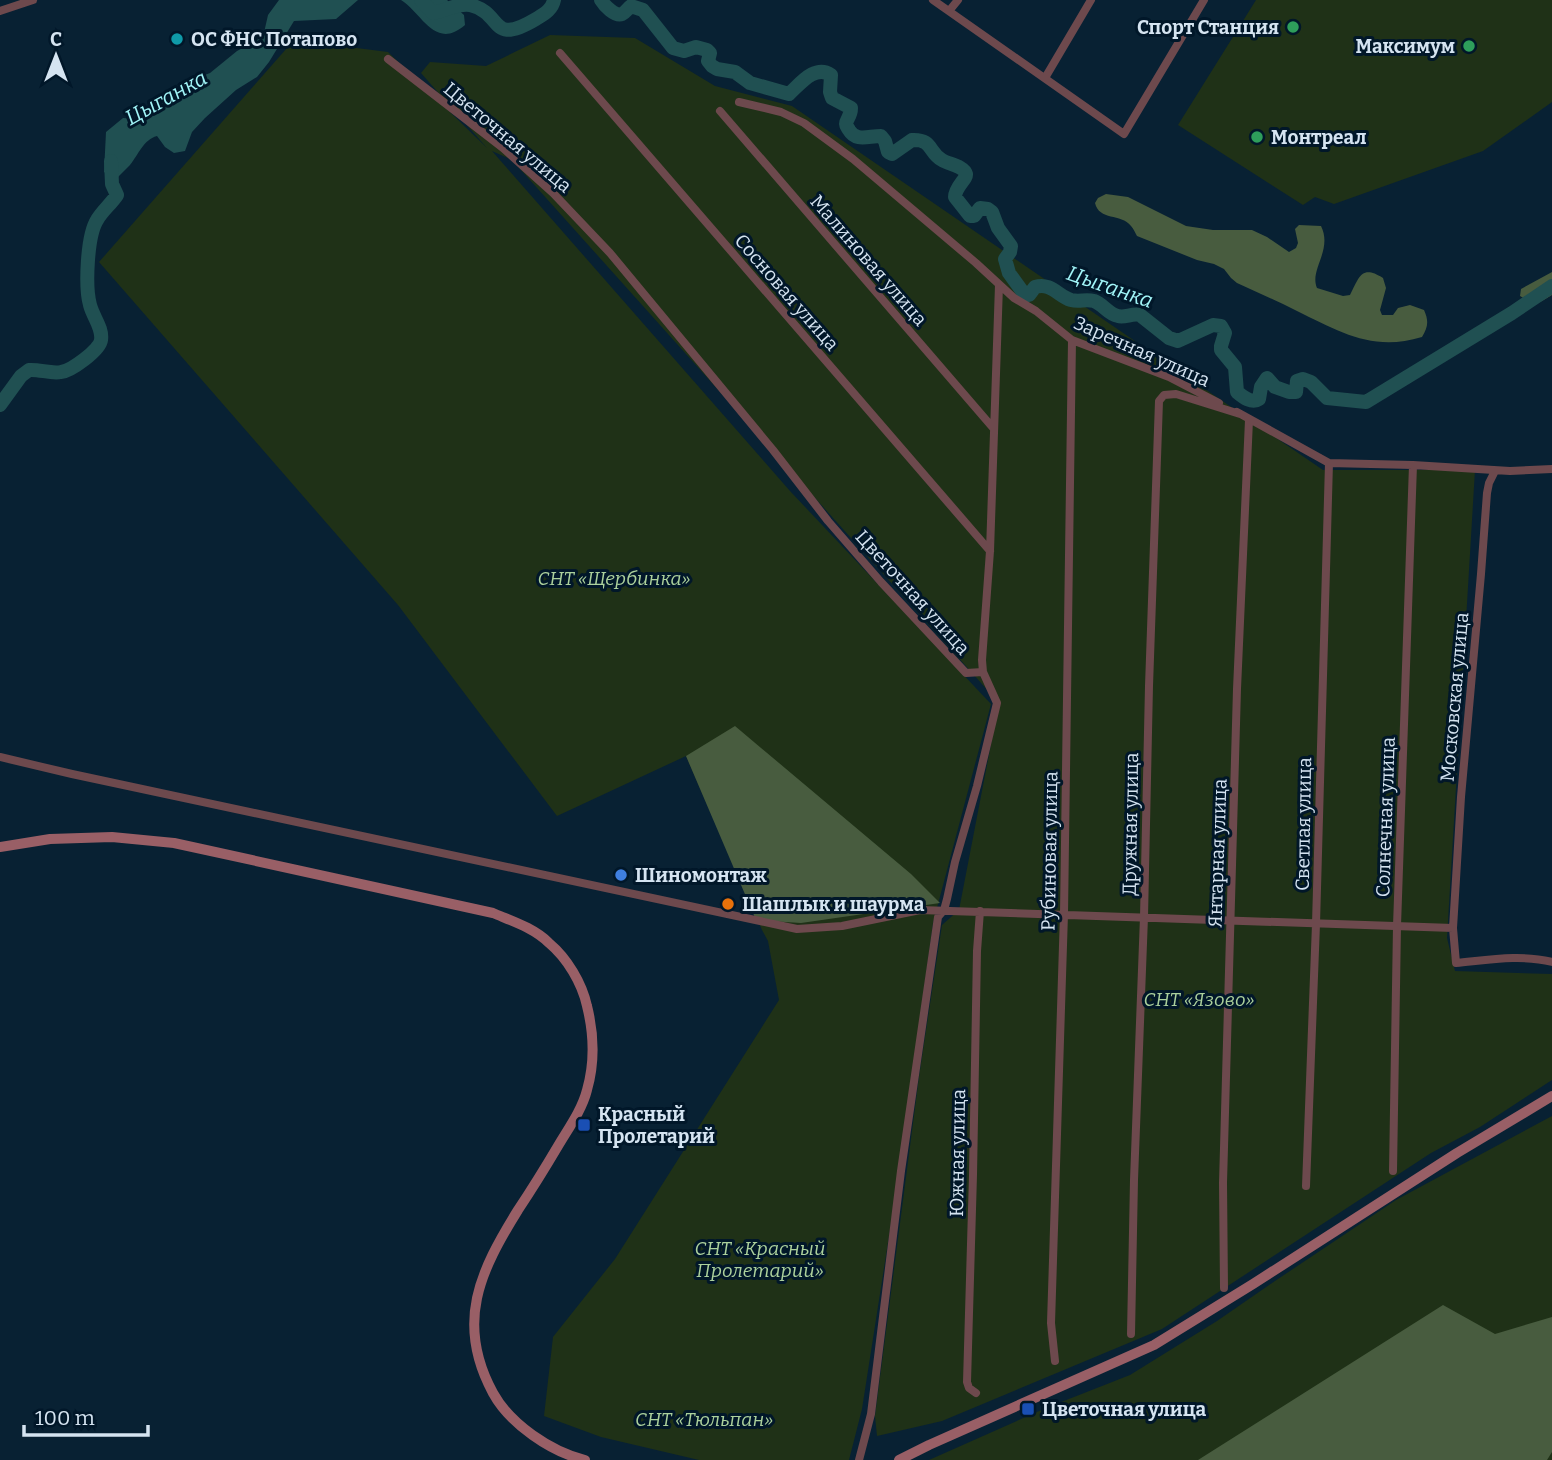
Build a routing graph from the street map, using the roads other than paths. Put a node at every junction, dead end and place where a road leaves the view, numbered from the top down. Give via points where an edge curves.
1 (33, 0) edge
2 (933, 0) edge
3 (958, 0) edge
4 (1091, 0) edge
5 (1204, 0) edge
6 (0, 11) edge
7 (949, 11) junction
8 (560, 52) dead end
9 (388, 59) dead end
10 (1045, 78) junction
11 (739, 102) dead end
12 (720, 111) dead end
13 (999, 285) junction
14 (1072, 340) junction
15 (1240, 414) junction
16 (1249, 419) junction
17 (994, 429) junction
18 (1329, 463) junction
19 (1413, 465) junction
20 (1552, 469) edge
21 (1495, 471) junction
22 (990, 551) junction
23 (983, 672) junction
24 (0, 757) edge
25 (0, 847) edge
26 (944, 910) junction
27 (980, 911) junction
28 (1064, 914) junction
29 (1144, 917) junction
30 (1231, 921) junction
31 (1316, 924) junction
32 (1397, 926) junction
33 (1453, 928) junction
34 (1552, 962) edge
35 (1552, 1096) edge
36 (1393, 1171) dead end
37 (1306, 1186) dead end
38 (1224, 1288) dead end
39 (1131, 1334) dead end
40 (1055, 1362) dead end
41 (976, 1393) dead end
42 (585, 1460) edge
43 (859, 1460) edge
44 (899, 1460) edge

1 - 6 street
2 - 7 street
3 - 7 street
4 - 10 street
5 - 10 street via 1124,134
7 - 10 street
8 - 22 street, Сосновая улица
9 - 23 street, Цветочная улица via 553,193 610,253 881,582 966,673
11 - 13 street, Заречная улица via 804,123 853,159
12 - 17 street, Малиновая улица
13 - 14 street, Заречная улица
13 - 17 street
14 - 15 street, Заречная улица via 1169,377
14 - 28 street, Рубиновая улица
15 - 16 street, Заречная улица
15 - 29 street, Дружная улица via 1176,394 1164,395 1159,401
16 - 18 street, Заречная улица
16 - 30 street, Янтарная улица
17 - 22 street
18 - 19 street, Заречная улица
18 - 31 street, Светлая улица
19 - 21 street, Заречная улица
19 - 32 street, Солнечная улица
20 - 21 street, Заречная улица
21 - 33 street, Московская улица via 1487,493
22 - 23 street
23 - 26 street, Цветочная улица via 997,703
24 - 26 street via 797,929
25 - 42 main road via 111,837 174,843 493,913 549,942 585,995 593,1030 587,1092 489,1260 473,1321 476,1349 498,1402 515,1422 552,1447
26 - 27 street
26 - 43 street, Цветочная улица via 938,917 871,1414
27 - 28 street
27 - 41 street, Южная улица via 967,1382
28 - 29 street
28 - 40 street, Рубиновая улица via 1051,1310
29 - 30 street
29 - 39 street, Дружная улица
30 - 31 street
30 - 38 street, Янтарная улица
31 - 32 street
31 - 37 street, Светлая улица
32 - 33 street
32 - 36 street, Солнечная улица
33 - 34 street, Московская улица via 1456,963 1513,958
35 - 44 main road via 1154,1345

